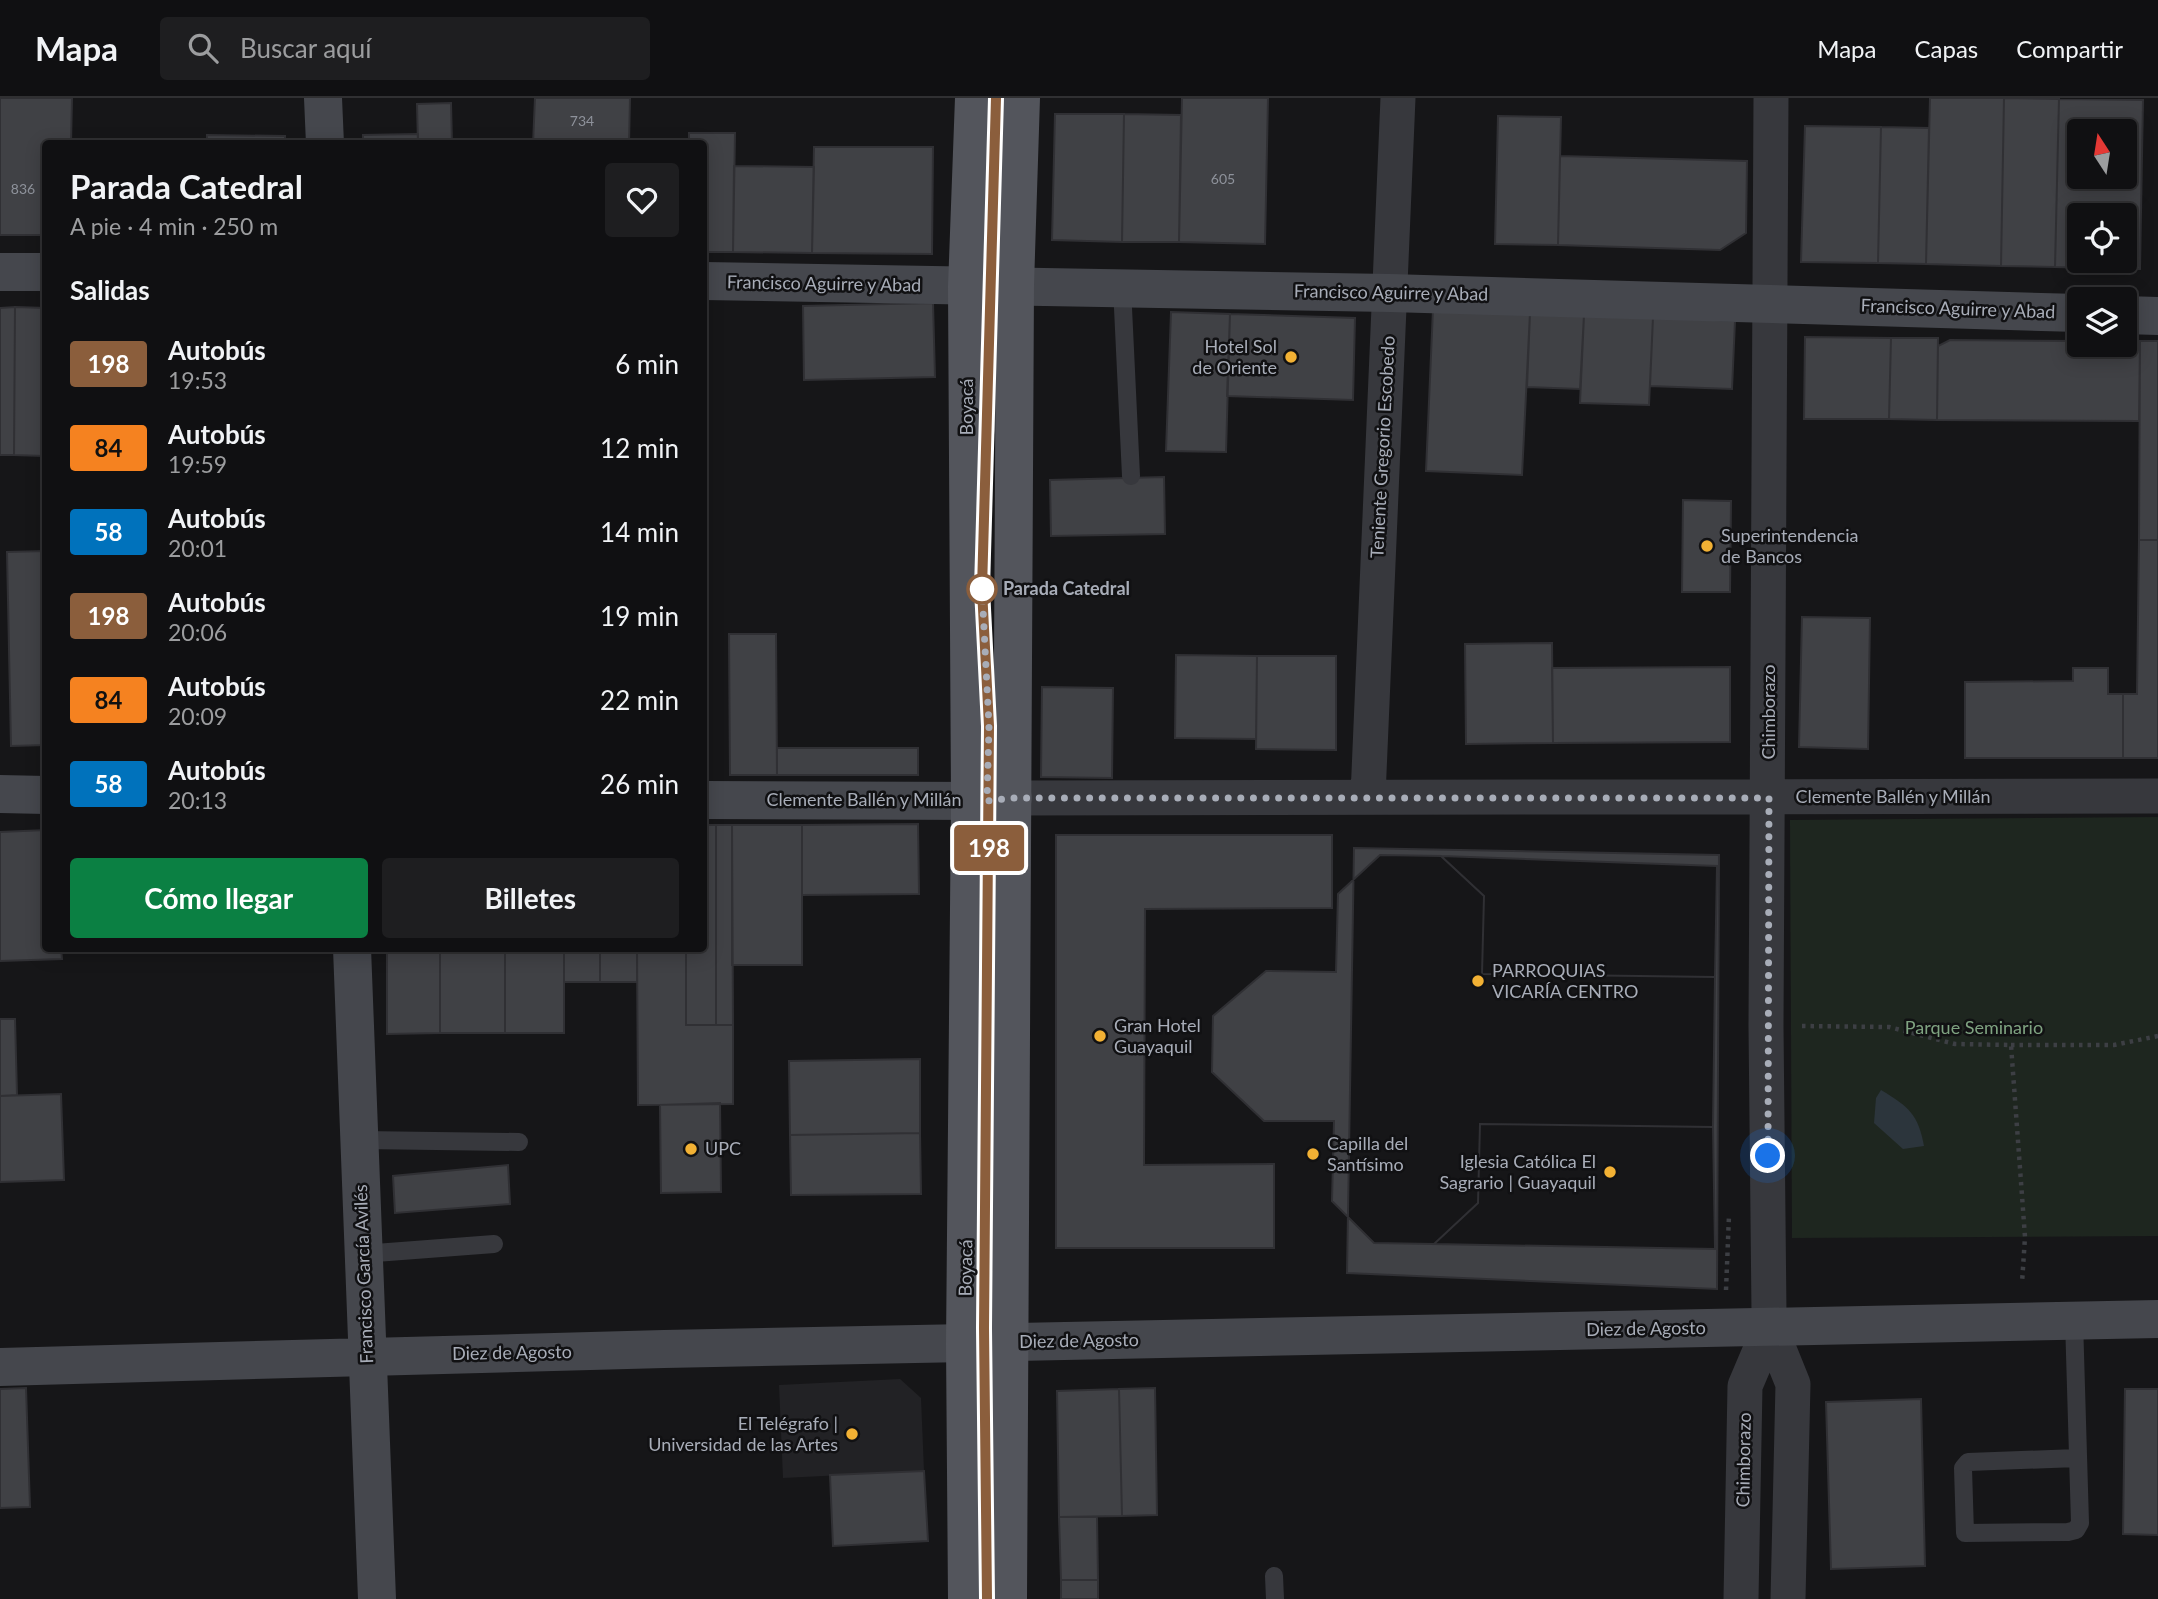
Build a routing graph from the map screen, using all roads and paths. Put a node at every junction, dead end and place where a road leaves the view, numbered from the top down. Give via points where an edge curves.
1 (323, 98) edge
2 (974, 98) edge
3 (996, 98) edge
4 (1021, 98) edge
5 (1398, 98) edge
6 (1771, 98) edge
7 (325, 140) edge
8 (0, 272) edge
9 (42, 272) edge
10 (707, 281) edge
11 (991, 286) junction
12 (1122, 287) junction
13 (1390, 293) junction
14 (1770, 303) junction
15 (2067, 313) edge
16 (2137, 315) edge
17 (2158, 316) edge
18 (1131, 476) dead end
19 (0, 794) edge
20 (42, 794) edge
21 (1368, 796) junction
22 (2158, 796) edge
23 (1769, 798) junction
24 (707, 800) edge
25 (990, 805) junction
26 (987, 936) dead end
27 (352, 952) edge
28 (1766, 1026) junction
29 (2158, 1036) edge
30 (2011, 1045) junction
31 (361, 1140) junction
32 (519, 1142) dead end
33 (494, 1244) dead end
34 (362, 1254) junction
35 (984, 1273) dead end
36 (2158, 1319) edge
37 (2074, 1320) junction
38 (2022, 1322) junction
39 (1770, 1327) junction
40 (985, 1343) junction
41 (366, 1357) junction
42 (0, 1367) edge
43 (984, 1383) dead end
44 (2077, 1458) junction
45 (1274, 1576) dead end
46 (377, 1599) edge
47 (967, 1599) edge
48 (987, 1599) edge
49 (1008, 1599) edge
50 (1275, 1599) edge
51 (1741, 1599) edge
52 (1788, 1599) edge

1 - 7 street
2 - 11 main road
3 - 11 lane
4 - 11 main road
5 - 13 street, Teniente Gregorio Escobedo
6 - 14 street, Chimborazo
8 - 9 street
10 - 11 street, Francisco Aguirre y Abad
11 - 12 street, Francisco Aguirre y Abad
11 - 25 main road
12 - 13 street, Francisco Aguirre y Abad
12 - 18 lane
13 - 14 street, Francisco Aguirre y Abad
13 - 21 street, Teniente Gregorio Escobedo
14 - 15 street, Francisco Aguirre y Abad
14 - 23 street, Chimborazo
16 - 17 street
19 - 20 street
21 - 23 street, Clemente Ballén y Millán
21 - 25 street, Clemente Ballén y Millán
22 - 23 street, Clemente Ballén y Millán
23 - 28 street, Chimborazo
24 - 25 street, Clemente Ballén y Millán
25 - 40 main road
26 - 35 lane, Boyacá
27 - 31 street, Francisco García Avilés
28 - 30 path via 1889,1027 1955,1044
28 - 39 street, Chimborazo
29 - 30 path via 2114,1045
30 - 38 path via 2025,1237
31 - 32 lane
31 - 34 street, Francisco García Avilés
33 - 34 lane
34 - 41 street, Francisco García Avilés
36 - 37 street, Diez de Agosto
37 - 38 street, Diez de Agosto
37 - 44 lane
38 - 39 street, Diez de Agosto
39 - 40 street, Diez de Agosto
39 - 51 street, Chimborazo via 1745,1386
39 - 52 street, Chimborazo via 1793,1384
40 - 41 street, Diez de Agosto
40 - 47 main road
40 - 49 main road
41 - 42 street, Diez de Agosto
41 - 46 street, Francisco García Avilés
43 - 48 lane
44 - 44 lane via 2080,1522 2076,1530 1965,1534 1963,1468 1968,1462
45 - 50 lane

